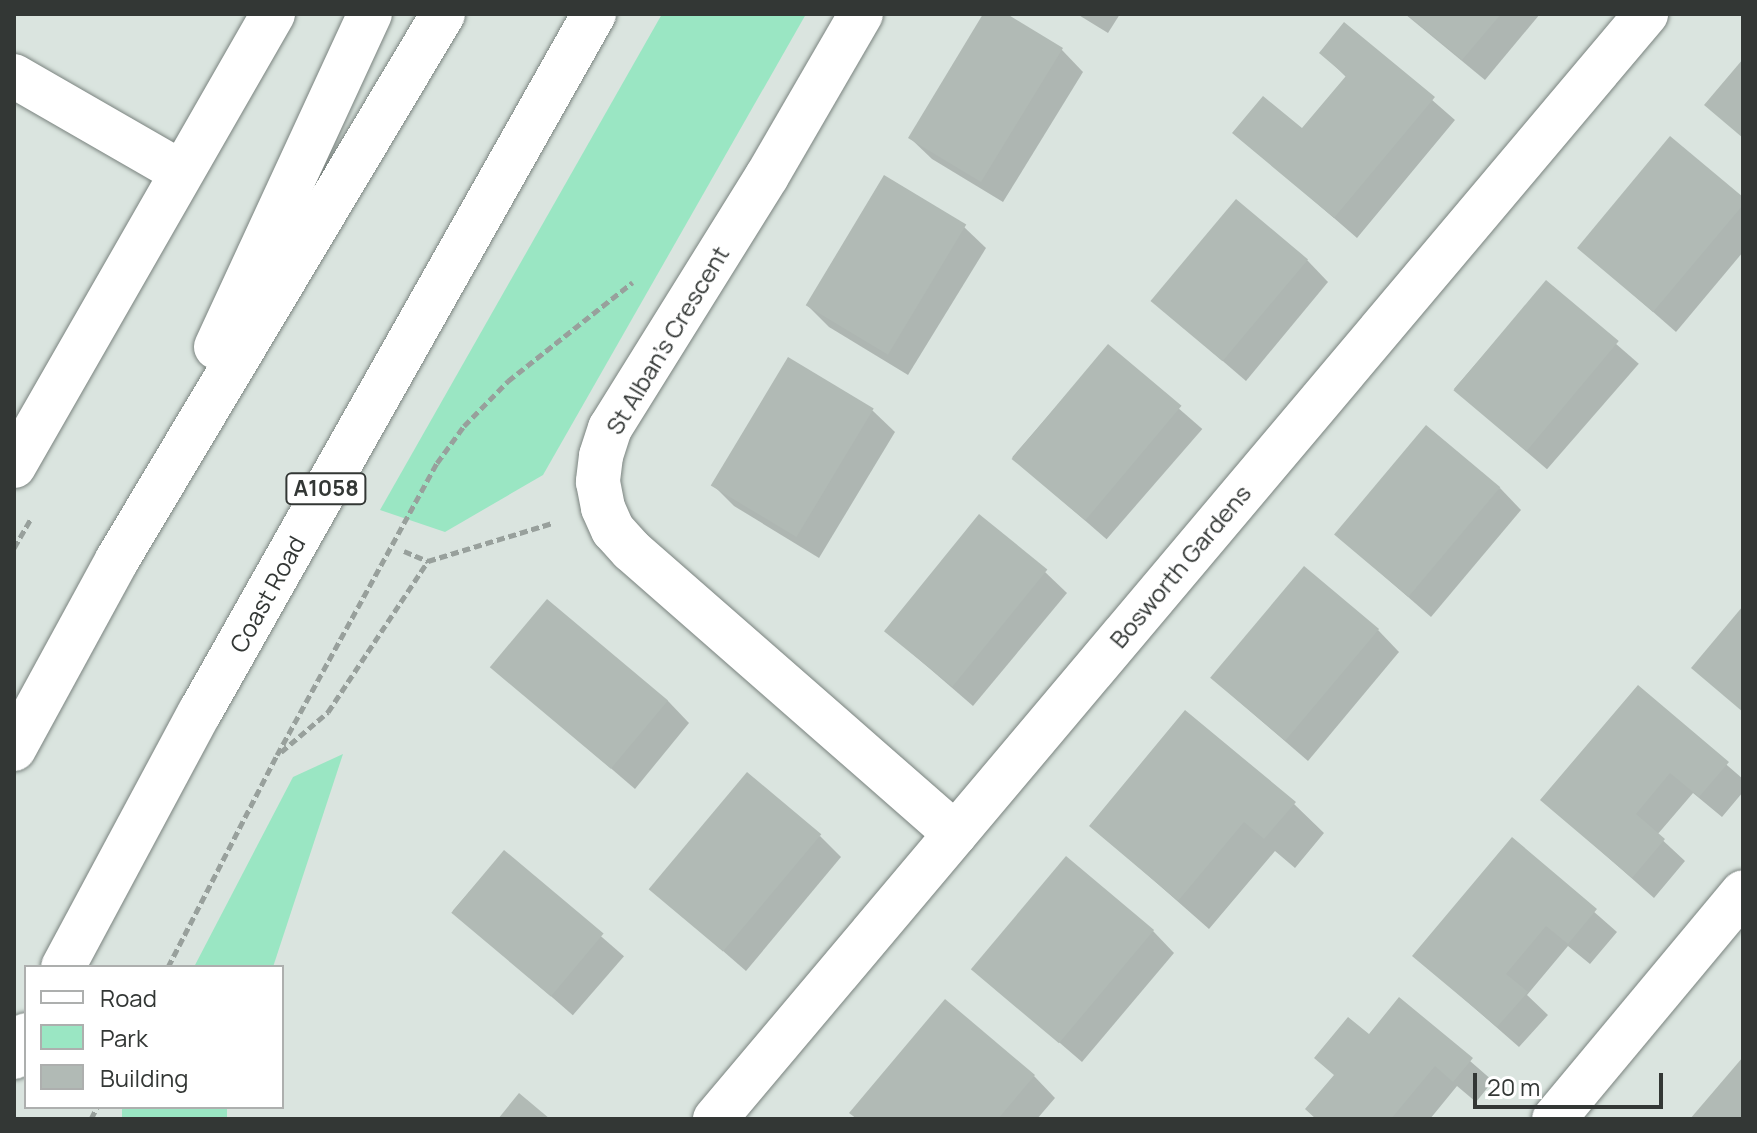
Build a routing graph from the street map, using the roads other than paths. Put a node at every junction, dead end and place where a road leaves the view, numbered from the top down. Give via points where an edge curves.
1 (273, 14) edge
2 (370, 14) edge
3 (443, 14) edge
4 (594, 14) edge
5 (861, 14) edge
6 (1646, 14) edge
7 (14, 76) edge
8 (181, 172) junction
9 (14, 466) edge
10 (117, 560) junction
11 (14, 749) edge
12 (955, 834) junction
13 (1743, 892) edge
14 (64, 965) edge
15 (24, 1039) edge
16 (14, 1057) edge
17 (715, 1119) edge
18 (1554, 1119) edge

1 - 8 main road
2 - 10 main road
3 - 10 main road
4 - 14 main road, Coast Road / A1058 via 200,712
5 - 12 main road, St Alban's Crescent via 610,428 598,482 613,530 631,550
6 - 12 main road, Bosworth Gardens
7 - 8 main road
8 - 9 main road
10 - 11 main road
12 - 17 main road, Bosworth Gardens
13 - 18 main road
15 - 16 main road

